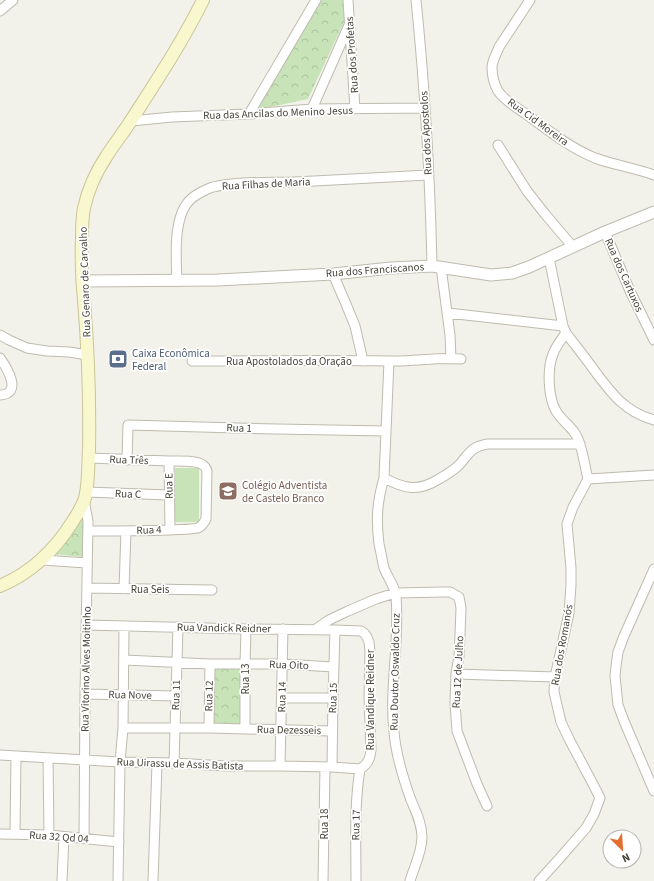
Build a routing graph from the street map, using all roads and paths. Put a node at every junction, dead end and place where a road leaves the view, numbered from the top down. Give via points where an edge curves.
1 (13, 0) edge
2 (203, 0) edge
3 (316, 0) edge
4 (348, 0) edge
5 (416, 0) edge
6 (530, 0) edge
7 (0, 11) edge
8 (350, 24) junction
9 (425, 108) junction
10 (312, 109) junction
11 (355, 109) junction
12 (249, 114) junction
13 (131, 121) junction
14 (498, 144) dead end
15 (428, 174) junction
16 (654, 175) edge
17 (654, 212) edge
18 (605, 232) junction
19 (573, 247) junction
20 (549, 258) junction
21 (437, 267) junction
22 (333, 274) junction
23 (82, 281) junction
24 (177, 281) junction
25 (448, 313) junction
26 (565, 329) junction
27 (0, 334) edge
28 (654, 340) edge
29 (88, 355) junction
30 (0, 358) edge
31 (450, 358) junction
32 (461, 359) dead end
33 (363, 361) junction
34 (389, 361) junction
35 (192, 362) dead end
36 (3, 395) edge
37 (654, 420) edge
38 (386, 431) junction
39 (580, 444) junction
40 (89, 458) junction
41 (127, 460) junction
42 (169, 461) junction
43 (654, 475) edge
44 (384, 478) junction
45 (588, 479) junction
46 (169, 495) junction
47 (85, 496) junction
48 (206, 519) joint
49 (170, 530) junction
50 (88, 531) junction
51 (126, 531) junction
52 (42, 560) junction
53 (87, 563) junction
54 (654, 569) edge
55 (0, 586) edge
56 (87, 588) junction
57 (124, 589) junction
58 (212, 590) dead end
59 (396, 593) junction
60 (86, 625) junction
61 (124, 627) junction
62 (178, 627) junction
63 (246, 629) junction
64 (283, 629) junction
65 (316, 629) junction
66 (335, 630) junction
67 (361, 631) joint
68 (124, 660) junction
69 (177, 663) junction
70 (210, 664) junction
71 (245, 664) junction
72 (282, 664) junction
73 (334, 667) junction
74 (456, 674) junction
75 (554, 677) junction
76 (85, 694) junction
77 (124, 695) junction
78 (176, 696) junction
79 (282, 698) junction
80 (333, 698) junction
81 (123, 728) junction
82 (175, 728) junction
83 (209, 728) junction
84 (245, 729) junction
85 (281, 730) junction
86 (332, 731) junction
87 (0, 755) edge
88 (16, 756) junction
89 (48, 758) junction
90 (85, 760) junction
91 (120, 762) junction
92 (174, 763) junction
93 (157, 764) junction
94 (280, 766) junction
95 (328, 767) junction
96 (360, 770) junction
97 (654, 791) edge
98 (487, 806) dead end
99 (0, 834) edge
100 (15, 834) junction
101 (49, 835) junction
102 (64, 837) junction
103 (84, 838) junction
104 (119, 842) junction
105 (62, 881) edge
106 (118, 881) edge
107 (153, 881) edge
108 (323, 881) edge
109 (356, 881) edge
110 (410, 881) edge
111 (539, 881) edge

1 - 7 street
2 - 13 main road, Rua Genaro de Carvalho via 175,52
3 - 12 street
4 - 8 street, Rua dos Profetas
5 - 9 street, Rua dos Apostolos
6 - 16 street, Rua Cid Moreira via 499,47 492,66 498,91 519,110 568,144 595,158
8 - 10 street
8 - 11 street, Rua dos Profetas
9 - 11 street, Rua das Ancilas do Menino Jesus
9 - 15 street, Rua dos Apostolos
10 - 11 street, Rua das Ancilas do Menino Jesus
10 - 12 street, Rua das Ancilas do Menino Jesus
12 - 13 street, Rua das Ancilas do Menino Jesus
13 - 23 main road, Rua Genaro de Carvalho via 96,174 84,208
14 - 19 street via 527,191
15 - 21 street, Rua dos Apostolos
15 - 24 street, Rua Filhas de Maria via 230,184 211,188 189,201 181,216 176,238
17 - 18 street, Rua dos Franciscanos
18 - 19 street, Rua dos Franciscanos
18 - 28 street, Rua dos Cartuxos
19 - 20 street, Rua dos Franciscanos
20 - 21 street, Rua dos Franciscanos via 521,271 492,275
20 - 26 street
21 - 22 street, Rua dos Franciscanos via 391,268
21 - 25 street, Rua dos Apostolos
22 - 24 street, Rua dos Franciscanos
22 - 33 street via 354,326
23 - 24 street, Rua dos Franciscanos
23 - 29 main road, Rua Genaro de Carvalho
25 - 26 street
25 - 31 street, Rua dos Apostolos
26 - 37 street via 607,388 625,406
26 - 39 street via 550,361 550,393 556,411 577,435
27 - 29 street via 27,348
29 - 40 main road, Rua Genaro de Carvalho
30 - 36 street via 10,373 12,382 10,391
31 - 32 street, Rua Apostolados da Oração
31 - 34 street, Rua Apostolados da Oração
33 - 34 street, Rua Apostolados da Oração
33 - 35 street, Rua Apostolados da Oração
34 - 38 street
38 - 41 street, Rua 1 via 128,425
38 - 44 street
39 - 44 street via 488,444 477,446 450,472 422,487 405,487
39 - 45 street
40 - 41 street, Rua Três
40 - 47 main road, Rua Genaro de Carvalho
41 - 42 street, Rua Três
42 - 46 street, Rua E
42 - 48 street, Rua E via 200,463 206,468
43 - 45 street
44 - 59 street via 377,509 377,528 384,566
45 - 75 street, Rua dos Romanós via 567,524 571,568 569,613
46 - 47 street, Rua C
46 - 49 street, Rua E
47 - 50 street, Rua Vitorino Alves Moitinho
47 - 52 main road via 68,530
48 - 49 street, Rua 4 via 198,528
49 - 51 street, Rua 4
50 - 51 street, Rua 4
50 - 53 street, Rua Vitorino Alves Moitinho
51 - 57 street
52 - 53 street
52 - 55 main road
53 - 56 street, Rua Vitorino Alves Moitinho
54 - 97 street via 618,652 615,676 618,705
56 - 57 street, Rua Seis
56 - 60 street, Rua Vitorino Alves Moitinho
57 - 58 street, Rua Seis
59 - 65 street via 354,608
59 - 74 street, Rua 12 de Julho via 450,592 459,597 460,642
59 - 110 street, Rua Doutor Oswaldo Cruz via 394,733 400,766 422,830 422,845
60 - 61 street, Rua Vandick Reidner
60 - 76 street, Rua Vitorino Alves Moitinho
61 - 62 street, Rua Vandick Reidner
61 - 68 street
62 - 63 street, Rua Vandick Reidner
62 - 69 street, Rua 11
63 - 64 street, Rua Vandick Reidner
63 - 71 street, Rua 13
64 - 65 street, Rua Vandick Reidner
64 - 72 street, Rua 14
65 - 66 street, Rua Vandick Reidner
66 - 67 street, Rua Vandick Reidner
66 - 73 street, Rua 15
67 - 96 street, Rua Vandique Reidner via 367,637 370,651 370,758
68 - 69 street
68 - 77 street
69 - 70 street
69 - 78 street, Rua 11
70 - 71 street, Rua Oito
70 - 83 street, Rua 12
71 - 72 street, Rua Oito
71 - 84 street, Rua 13
72 - 73 street, Rua Oito
72 - 79 street, Rua 14
73 - 80 street, Rua 15
74 - 75 street
74 - 98 street, Rua 12 de Julho via 457,732
75 - 111 street, Rua dos Romanós via 554,692 561,722 600,798 586,828
76 - 77 street, Rua Nove
76 - 90 street, Rua Vitorino Alves Moitinho
77 - 78 street, Rua Nove
77 - 81 street
78 - 82 street, Rua 11
79 - 80 street
79 - 85 street, Rua 14
80 - 86 street, Rua 15
81 - 82 street
81 - 91 street
82 - 83 street
82 - 92 street, Rua 11
83 - 84 street, Rua Dezesseis
84 - 85 street, Rua Dezesseis
85 - 86 street, Rua Dezesseis
85 - 94 street, Rua 14
86 - 95 street, Rua 15
87 - 88 street, Rua Uirassu de Assis Batista
88 - 89 street, Rua Uirassu de Assis Batista
88 - 100 street
89 - 90 street, Rua Uirassu de Assis Batista
89 - 101 street
90 - 91 street, Rua Uirassu de Assis Batista
90 - 103 street, Rua Vitorino Alves Moitinho
91 - 93 street, Rua Uirassu de Assis Batista
91 - 104 street
92 - 93 street, Rua Uirassu de Assis Batista
92 - 94 street, Rua Uirassu de Assis Batista
93 - 107 street
94 - 95 street, Rua Uirassu de Assis Batista
95 - 96 street, Rua Uirassu de Assis Batista
95 - 108 street, Rua 18
96 - 109 street, Rua 17
99 - 100 street, Rua 32 Qd 04
100 - 101 street, Rua 32 Qd 04
101 - 102 street, Rua 32 Qd 04
102 - 103 street, Rua 32 Qd 04
102 - 105 street
103 - 104 street, Rua 32 Qd 04
104 - 106 street

